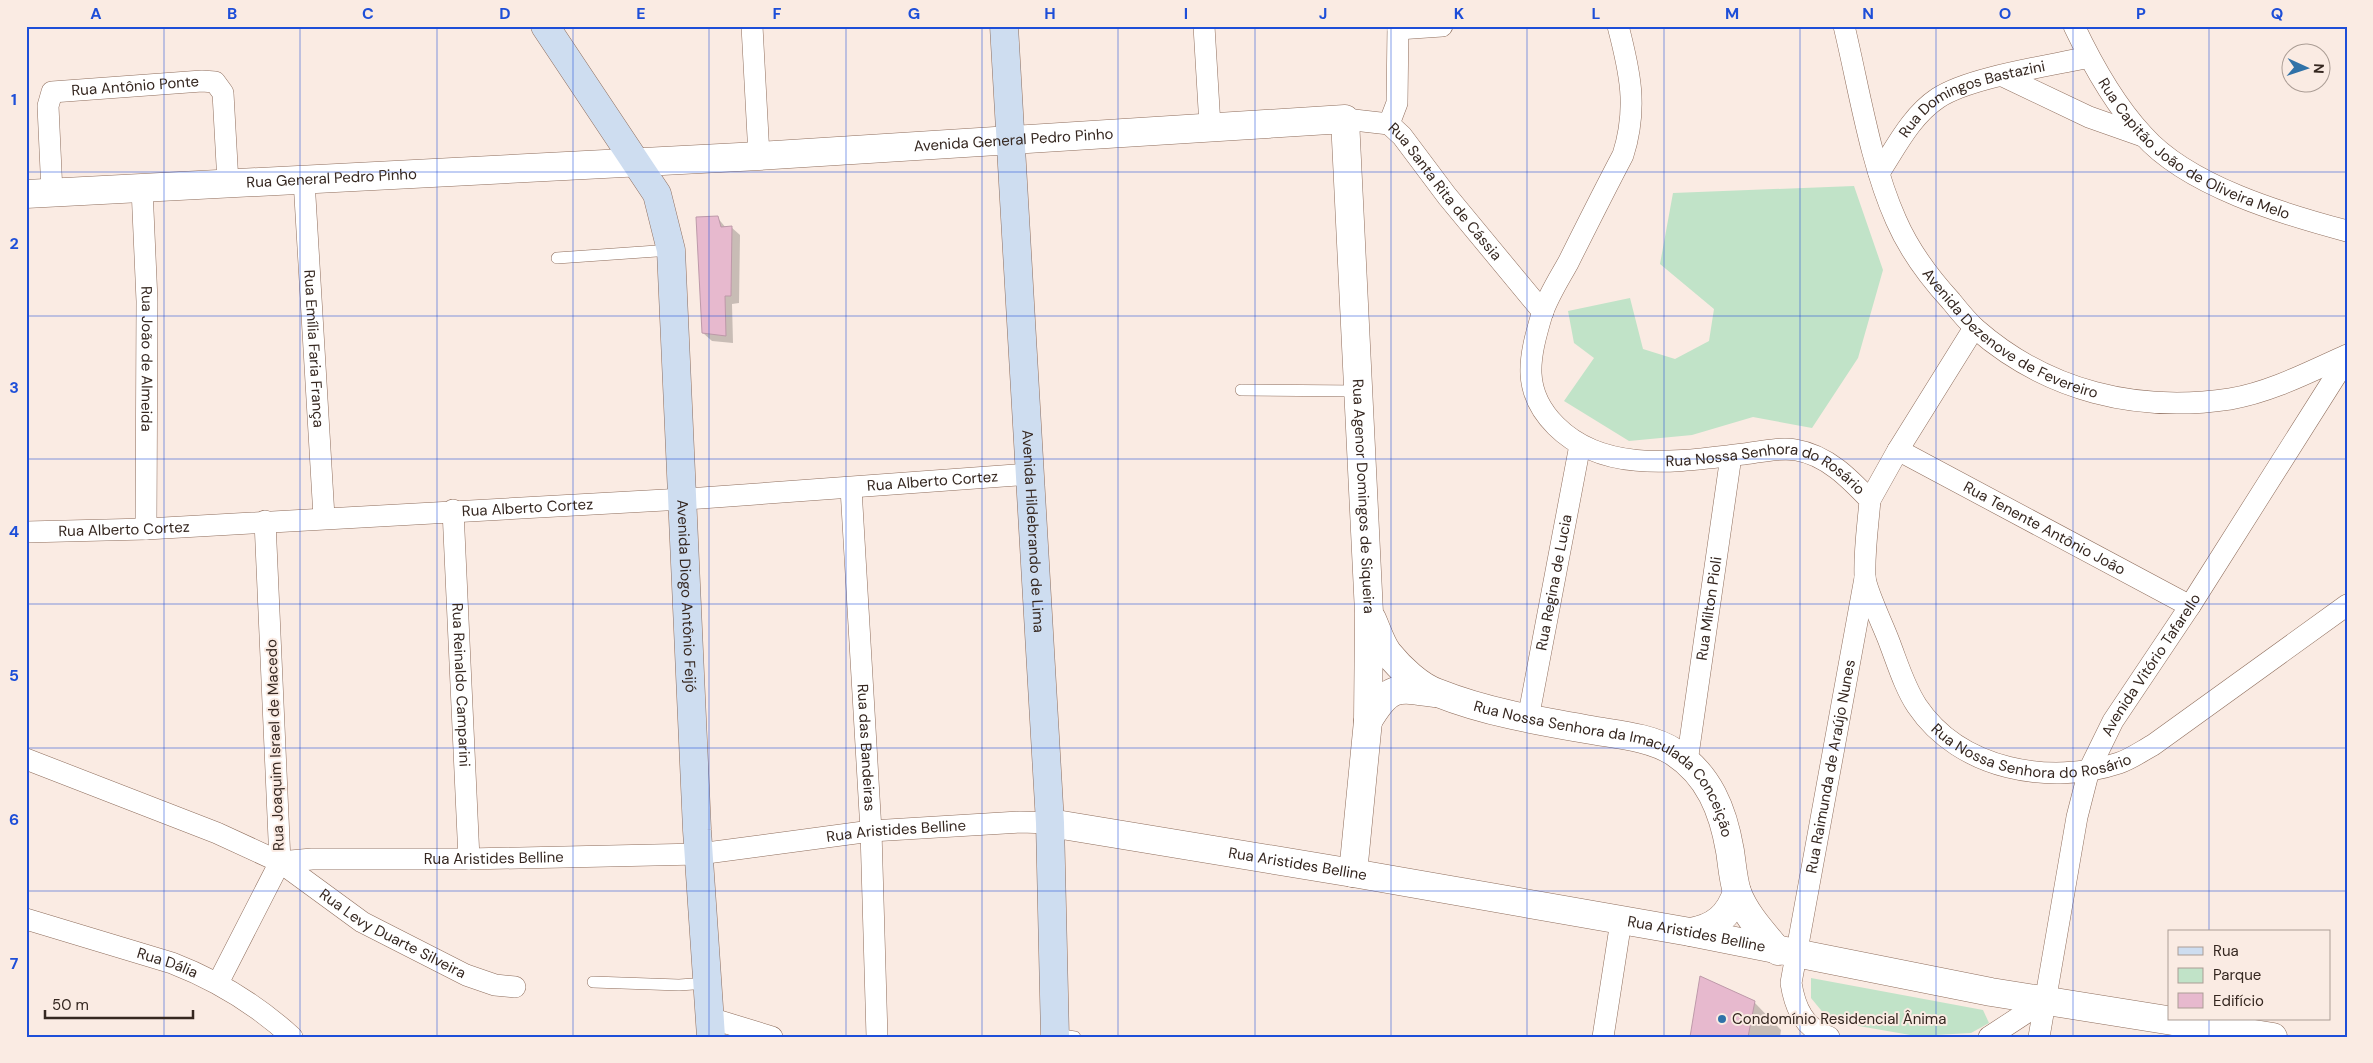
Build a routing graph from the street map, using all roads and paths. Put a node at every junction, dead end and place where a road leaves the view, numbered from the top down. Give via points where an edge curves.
1 (545, 26) edge
2 (752, 26) edge
3 (1004, 26) edge
4 (1204, 26) edge
5 (1442, 26) edge
6 (1618, 26) edge
7 (1844, 26) edge
8 (2074, 26) edge
9 (1398, 28) edge
10 (2089, 57) junction
11 (2003, 76) junction
12 (1345, 118) junction
13 (1389, 124) junction
14 (1210, 126) junction
15 (2143, 136) junction
16 (1010, 139) junction
17 (758, 156) junction
18 (637, 162) junction
19 (1879, 173) junction
20 (304, 180) junction
21 (228, 184) junction
22 (142, 188) junction
23 (39, 194) edge
24 (2347, 231) edge
25 (670, 250) junction
26 (556, 258) dead end
27 (1543, 312) junction
28 (1974, 328) junction
29 (2347, 356) edge
30 (1241, 390) dead end
31 (1360, 391) junction
32 (1580, 445) junction
33 (1898, 450) junction
34 (1731, 456) junction
35 (1030, 474) junction
36 (851, 488) junction
37 (680, 499) junction
38 (1870, 500) junction
39 (453, 510) junction
40 (324, 517) junction
41 (265, 521) junction
42 (146, 529) junction
43 (26, 532) edge
44 (1865, 578) junction
45 (2347, 605) edge
46 (2190, 606) junction
47 (1369, 614) junction
48 (1437, 693) junction
49 (1528, 719) junction
50 (1368, 721) junction
51 (26, 759) edge
52 (1687, 762) junction
53 (2089, 770) junction
54 (1050, 823) junction
55 (871, 831) junction
56 (699, 854) junction
57 (468, 859) junction
58 (280, 862) junction
59 (1353, 873) junction
60 (1737, 892) junction
61 (26, 919) edge
62 (1621, 921) junction
63 (1690, 932) junction
64 (1787, 952) junction
65 (593, 982) dead end
66 (218, 983) junction
67 (708, 983) junction
68 (515, 987) dead end
69 (2044, 1001) junction
70 (710, 1027) edge
71 (1062, 1036) edge
72 (292, 1037) edge
73 (772, 1037) edge
74 (876, 1037) edge
75 (1603, 1037) edge
76 (1829, 1037) edge
77 (1989, 1037) edge
78 (2039, 1037) edge
79 (2273, 1037) edge

1 - 18 main road, Avenida Diogo Antônio Feijó
2 - 17 street
3 - 16 main road, Avenida Hildebrando de Lima
4 - 14 street
5 - 9 street
6 - 27 street, Rua Nossa Senhora do Rosário via 1632,86 1627,141 1623,155
7 - 19 street, Avenida Dezenove de Fevereiro
8 - 10 street, Rua Capitão João de Oliveira Melo
9 - 13 street, Rua Santa Rita de Cássia via 1397,103
10 - 11 street, Rua Domingos Bastazini
10 - 15 street, Rua Capitão João de Oliveira Melo
11 - 15 street via 2089,117
11 - 19 street, Rua Domingos Bastazini via 1958,88 1938,98 1912,122
12 - 13 street, Avenida General Pedro Pinho
12 - 14 street, Avenida General Pedro Pinho
12 - 31 street, Rua Agenor Domingos de Siqueira
13 - 27 street, Rua Santa Rita de Cássia
14 - 16 street, Avenida General Pedro Pinho
15 - 24 street, Rua Capitão João de Oliveira Melo via 2169,159 2207,181 2254,202
16 - 17 street, Avenida General Pedro Pinho
16 - 35 main road, Avenida Hildebrando de Lima
17 - 18 street, Avenida General Pedro Pinho
18 - 20 street, Rua General Pedro Pinho
18 - 25 main road, Avenida Diogo Antônio Feijó via 657,194
19 - 28 street, Avenida Dezenove de Fevereiro via 1896,220 1919,262
20 - 21 street, Rua General Pedro Pinho
20 - 40 street, Rua Emília Faria França
21 - 22 street, Rua General Pedro Pinho
21 - 23 street, Rua Antônio Ponte via 223,93 215,82 202,81 52,92
22 - 23 street, Rua General Pedro Pinho
22 - 42 street, Rua João de Almeida via 146,301
25 - 26 lane
25 - 37 main road, Avenida Diogo Antônio Feijó
27 - 32 street, Rua Nossa Senhora do Rosário via 1532,359 1532,386 1542,412
28 - 29 street, Avenida Dezenove de Fevereiro via 2044,375 2107,397 2154,402 2232,398 2274,388
28 - 33 street
29 - 46 street, Avenida Vitório Tafarello
30 - 31 lane
31 - 47 street, Rua Agenor Domingos de Siqueira
32 - 34 street, Rua Nossa Senhora do Rosário via 1611,456 1652,462
32 - 49 street, Rua Regina de Lucia
33 - 38 street
33 - 46 street, Rua Tenente Antônio João
34 - 38 street, Rua Nossa Senhora do Rosário via 1784,450 1814,454 1846,476
34 - 52 street, Rua Milton Pioli
35 - 36 street, Rua Alberto Cortez
35 - 54 main road, Avenida Hildebrando de Lima
36 - 37 street, Rua Alberto Cortez
36 - 55 street, Rua das Bandeiras
37 - 39 street, Rua Alberto Cortez
37 - 56 main road, Avenida Diogo Antônio Feijó
38 - 44 street, Rua Nossa Senhora do Rosário
39 - 40 street, Rua Alberto Cortez
39 - 57 street, Rua Reinaldo Camparini
40 - 41 street, Rua Alberto Cortez
41 - 42 street, Rua Alberto Cortez
41 - 58 street, Rua Joaquim Israel de Macedo
42 - 43 street, Rua Alberto Cortez
44 - 53 street, Rua Nossa Senhora do Rosário via 1908,690 1933,726 1954,744 1984,761 2013,769 2049,772
44 - 64 street, Rua Raimunda de Araújo Nunes via 1842,714
45 - 53 street, Rua Nossa Senhora do Rosário via 2153,745 2120,763
46 - 53 street, Avenida Vitório Tafarello via 2113,721
47 - 48 street, Rua Nossa Senhora da Imaculada Conceição via 1387,652 1409,674
47 - 50 street, Rua Agenor Domingos de Siqueira
48 - 49 street, Rua Nossa Senhora da Imaculada Conceição
48 - 50 street via 1392,691
49 - 52 street, Rua Nossa Senhora da Imaculada Conceição via 1654,743 1672,750
50 - 59 street, Rua Agenor Domingos de Siqueira
51 - 58 street via 217,832
52 - 60 street, Rua Nossa Senhora da Imaculada Conceição via 1700,773 1720,812
53 - 69 street, Avenida Vitório Tafarello via 2077,817
54 - 55 street, Rua Aristides Belline
54 - 59 street, Rua Aristides Belline
54 - 71 main road, Avenida Hildebrando de Lima
55 - 56 street, Rua Aristides Belline
55 - 74 street, Rua das Bandeiras
56 - 57 street, Rua Aristides Belline
56 - 67 main road, Avenida Diogo Antônio Feijó
57 - 58 street, Rua Aristides Belline
58 - 66 street, Rua Joaquim Israel de Macedo
58 - 68 street, Rua Levy Duarte Silveira via 362,922 466,975 495,985
59 - 62 street, Rua Aristides Belline
60 - 63 street via 1733,905 1715,924
60 - 64 street, Rua Nossa Senhora da Imaculada Conceição via 1757,926
61 - 66 street, Rua Dália via 172,963
62 - 63 street, Rua Aristides Belline
62 - 75 street
63 - 64 street, Rua Aristides Belline
64 - 69 street
64 - 76 street via 1794,1000 1810,1026
65 - 67 lane
66 - 72 street, Rua Dália
67 - 70 main road, Avenida Diogo Antônio Feijó
69 - 77 street
69 - 78 street, Avenida Vitório Tafarello
69 - 79 street
70 - 73 street

